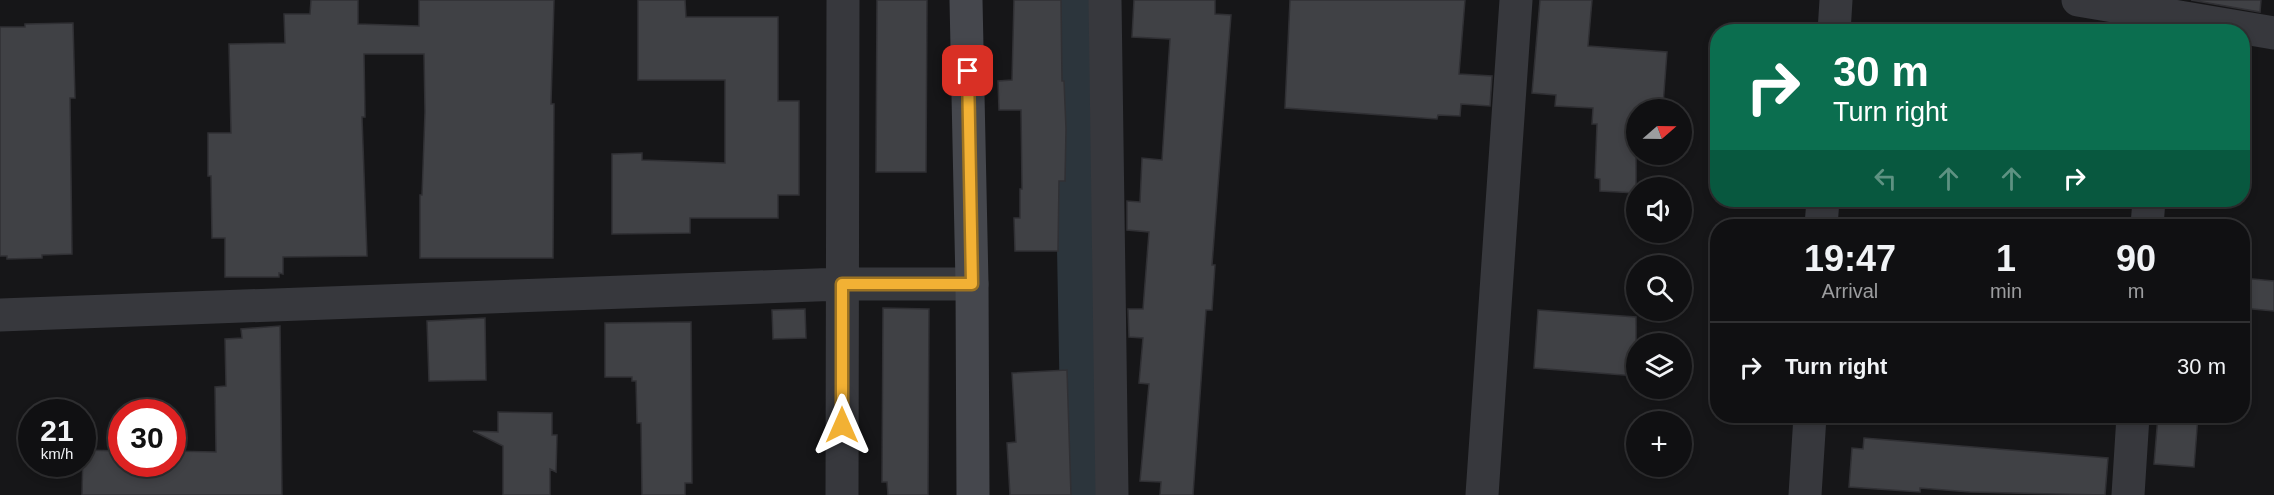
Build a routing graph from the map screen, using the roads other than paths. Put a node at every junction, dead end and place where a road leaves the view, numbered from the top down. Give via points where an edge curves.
1 (843, 0) edge
2 (966, 0) edge
3 (1105, 0) edge
4 (1516, 0) edge
5 (1836, 0) edge
6 (2078, 0) edge
7 (2162, 15) edge
8 (1834, 24) edge
9 (2218, 24) edge
10 (2250, 29) edge
11 (2274, 33) edge
12 (842, 284) junction
13 (972, 284) junction
14 (0, 315) edge
15 (1809, 423) edge
16 (2133, 423) edge
17 (842, 495) edge
18 (973, 495) edge
19 (1112, 495) edge
20 (1482, 495) edge
21 (1804, 495) edge
22 (2128, 495) edge

1 - 12 street
2 - 13 street
3 - 19 street
4 - 20 street
5 - 8 street
6 - 7 street
7 - 9 street
10 - 11 street
12 - 13 street
12 - 14 street
12 - 17 street
13 - 18 street
15 - 21 street
16 - 22 street

